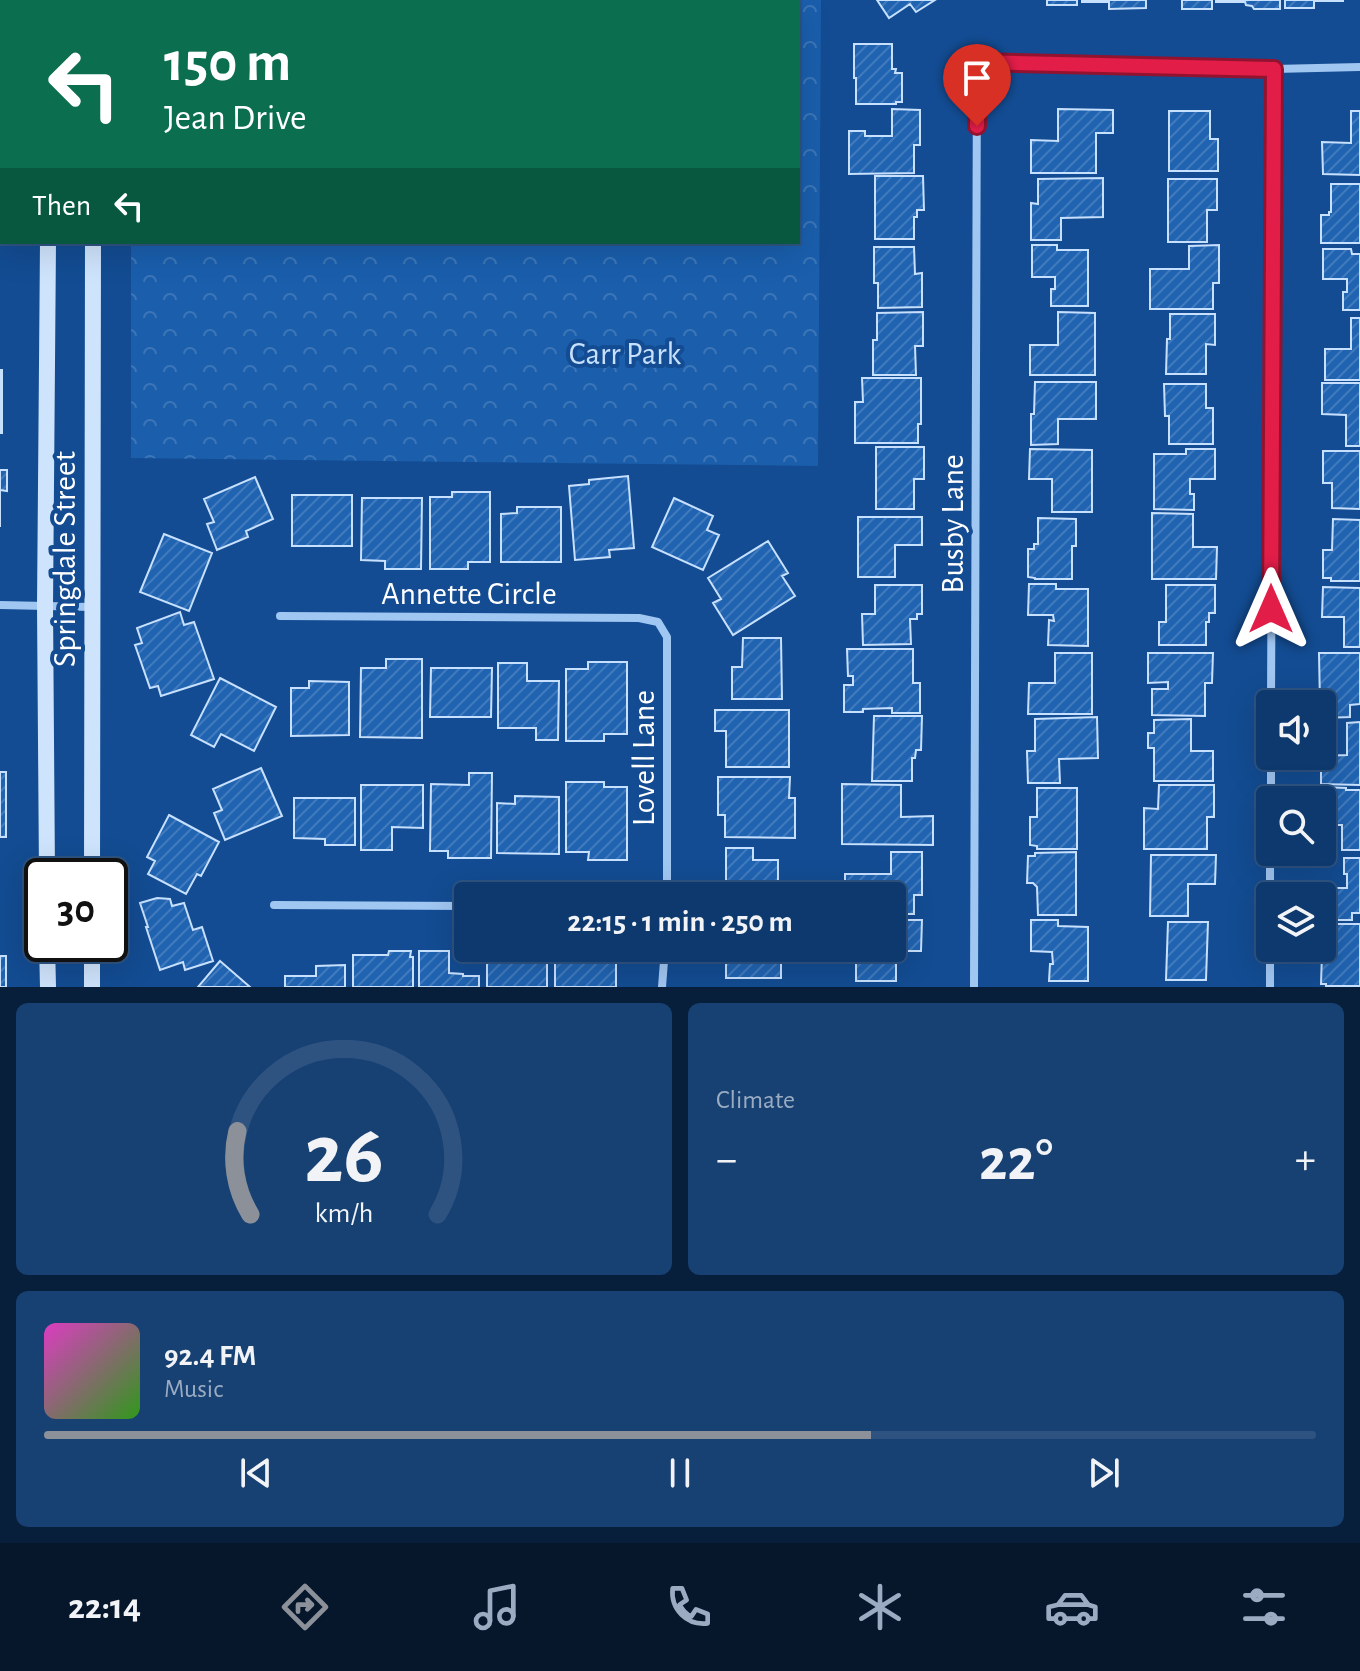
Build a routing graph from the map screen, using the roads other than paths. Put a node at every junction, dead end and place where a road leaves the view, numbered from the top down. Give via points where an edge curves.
1 (1360, 67) edge
2 (1274, 69) junction
3 (48, 244) edge
4 (93, 244) edge
5 (0, 605) edge
6 (45, 606) junction
7 (92, 607) junction
8 (280, 616) dead end
9 (658, 622) joint
10 (1271, 690) edge
11 (47, 858) edge
12 (92, 858) edge
13 (667, 882) edge
14 (274, 905) dead end
15 (454, 906) edge
16 (47, 962) edge
17 (92, 962) edge
18 (664, 962) edge
19 (1270, 962) edge
20 (48, 987) edge
21 (92, 987) edge
22 (662, 987) edge
23 (974, 987) edge
24 (1270, 987) edge

1 - 2 street
2 - 10 street
2 - 23 street, Busby Lane via 977,62
3 - 6 main road, Springdale Street
4 - 7 main road, Springdale Street
5 - 6 street
6 - 7 street
6 - 11 main road, Springdale Street
7 - 12 main road, Springdale Street
8 - 9 street, Annette Circle
9 - 13 street, Lovell Lane via 667,637
14 - 15 street
16 - 20 main road
17 - 21 main road
18 - 22 street
19 - 24 street

